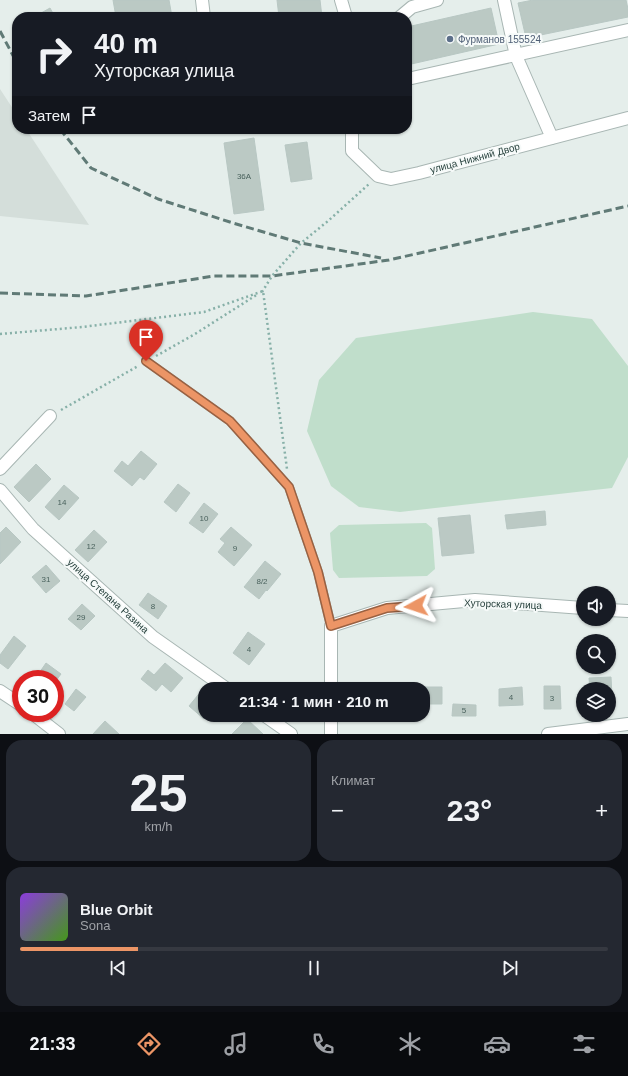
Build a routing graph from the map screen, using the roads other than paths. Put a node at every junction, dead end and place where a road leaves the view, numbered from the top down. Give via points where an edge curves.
1 (202, 0) edge
2 (341, 0) edge
3 (437, 0) edge
4 (504, 0) edge
5 (203, 12) edge
6 (345, 12) edge
7 (406, 12) edge
8 (628, 30) edge
9 (516, 55) junction
10 (412, 78) dead end
11 (628, 118) edge
12 (352, 134) edge
13 (552, 138) junction
14 (146, 361) road end
15 (50, 416) road end
16 (0, 470) edge
17 (0, 490) edge
18 (576, 607) edge
19 (616, 610) edge
20 (628, 611) edge
21 (331, 626) junction
22 (217, 682) edge
23 (331, 682) edge
24 (0, 691) edge
25 (12, 699) edge
26 (44, 722) edge
27 (274, 722) edge
28 (331, 722) edge
29 (628, 724) edge
30 (59, 734) edge
31 (291, 734) edge
32 (331, 734) edge
33 (548, 734) edge

1 - 5 street
2 - 6 street
3 - 7 street via 412,7
4 - 9 street
8 - 9 street
9 - 10 street
9 - 13 street
11 - 13 street, улица Нижний Двор
12 - 13 street, улица Нижний Двор via 352,151 378,176 392,179
14 - 21 lane via 230,421 289,487 318,572
15 - 16 street
17 - 22 street, улица Степана Разина via 33,529 153,637
18 - 21 street, Хуторская улица via 475,600 387,608
19 - 20 street
21 - 23 street
24 - 25 street
26 - 30 street
27 - 31 street
28 - 32 street
29 - 33 street

